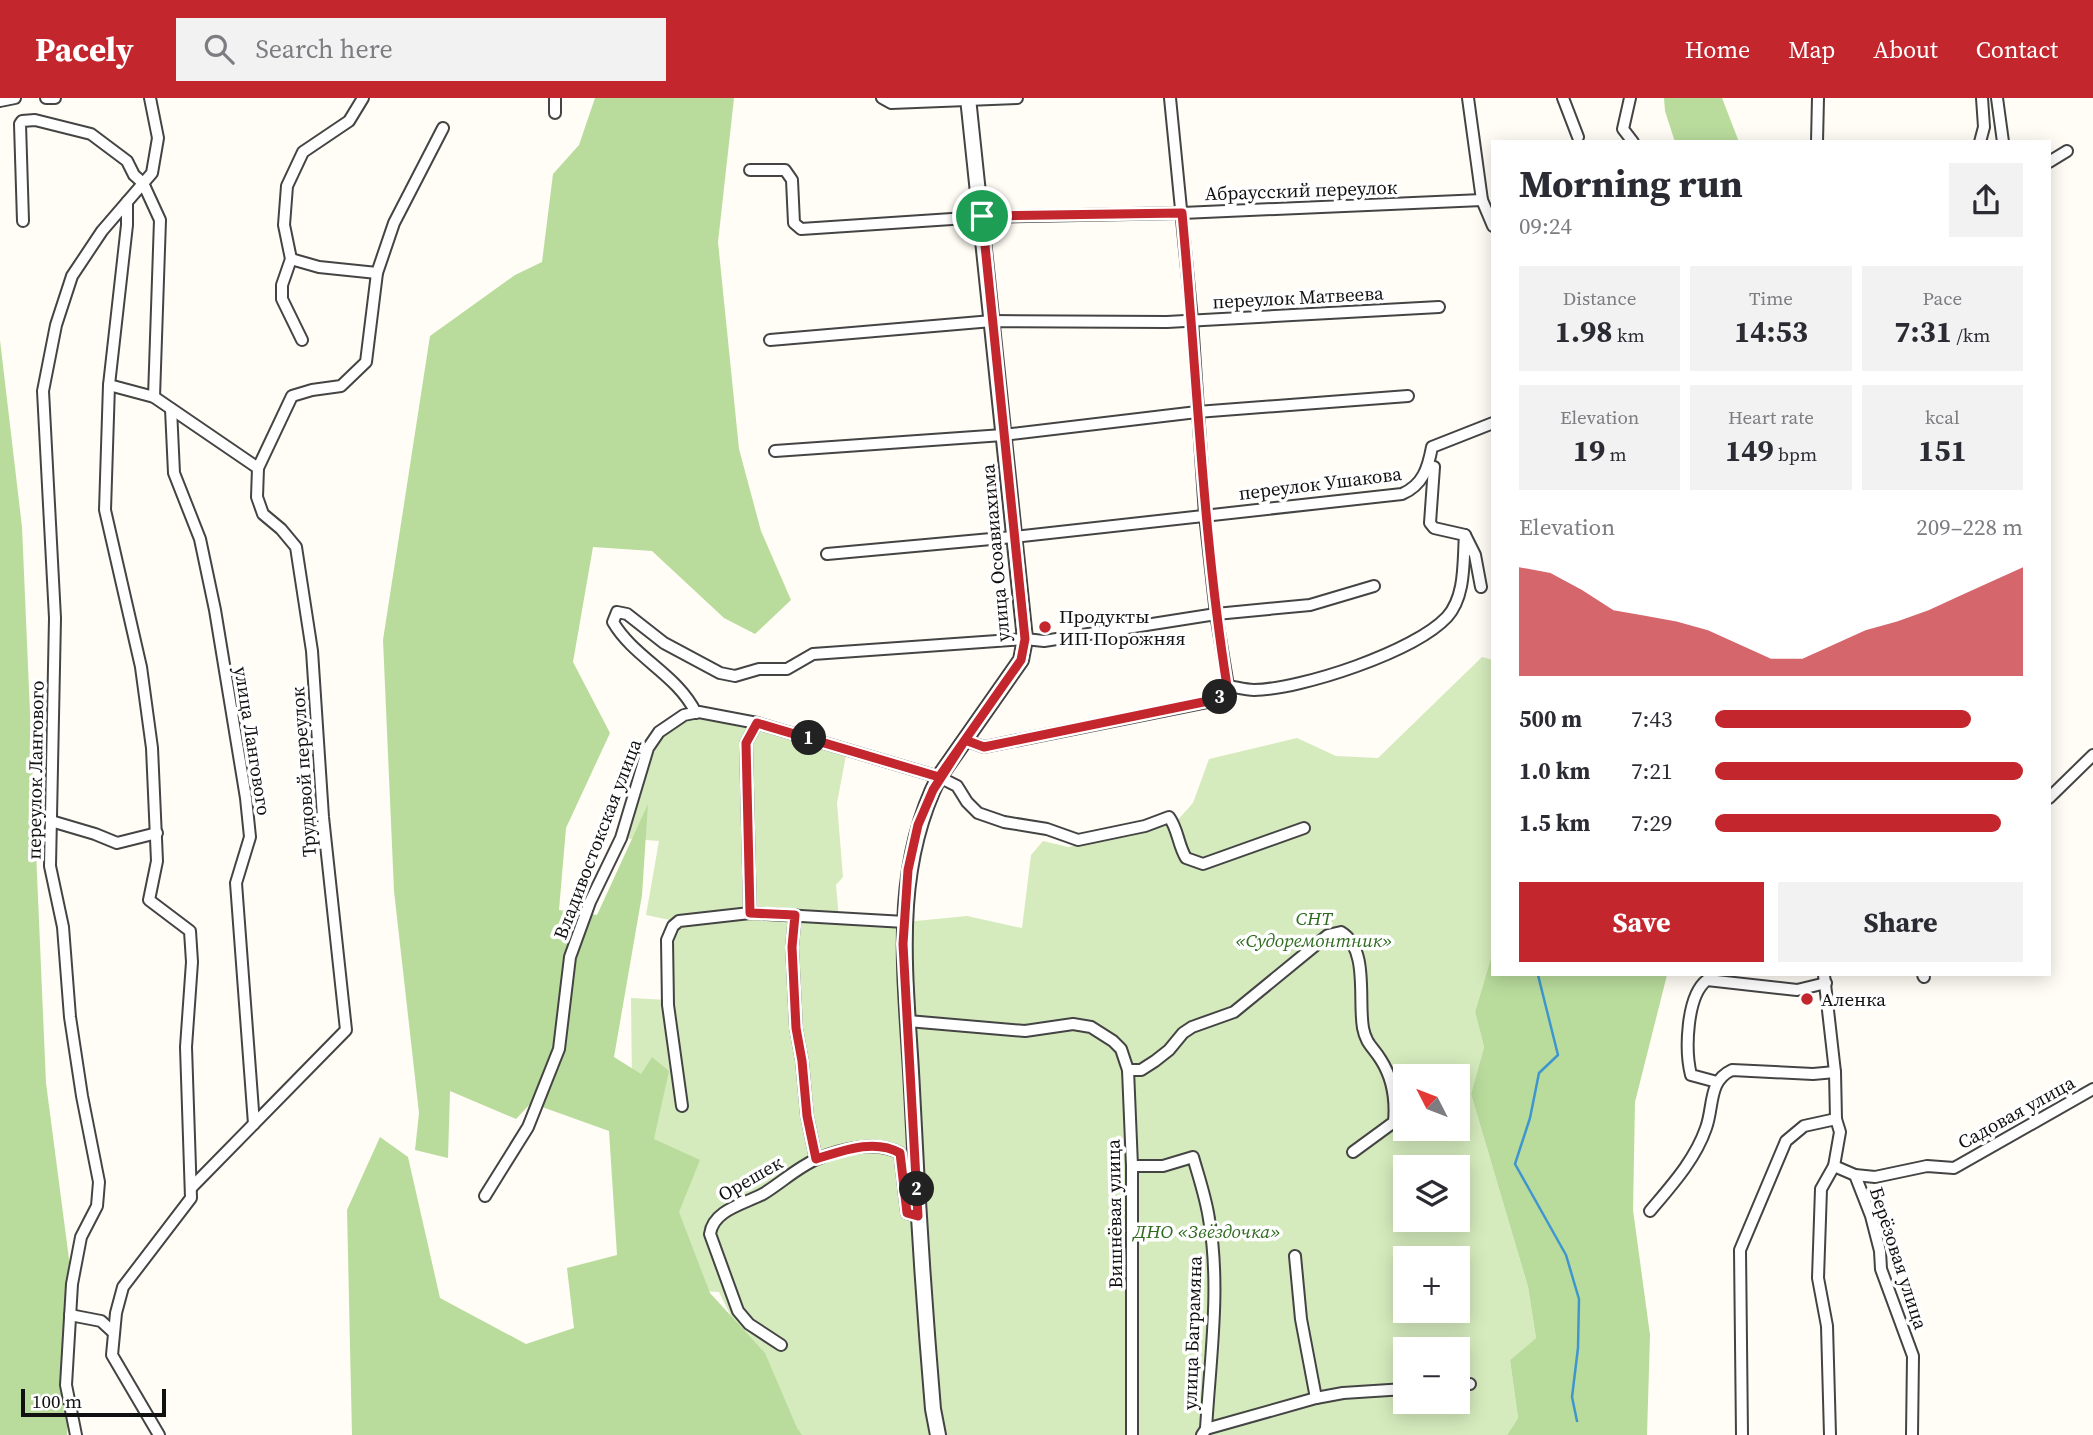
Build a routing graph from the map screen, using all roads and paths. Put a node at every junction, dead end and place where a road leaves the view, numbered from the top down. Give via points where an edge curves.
1 (15, 98) edge
2 (46, 98) edge
3 (55, 98) edge
4 (150, 98) edge
5 (363, 98) edge
6 (555, 98) edge
7 (882, 98) edge
8 (1017, 98) edge
9 (1170, 98) edge
10 (1468, 98) edge
11 (1563, 98) edge
12 (1630, 98) edge
13 (1818, 98) edge
14 (1982, 98) edge
15 (1997, 98) edge
16 (968, 99) edge
17 (0, 101) edge
18 (555, 113) dead end
19 (443, 128) dead end
20 (1578, 137) dead end
21 (1631, 140) edge
22 (1817, 140) edge
23 (1981, 140) edge
24 (2003, 140) edge
25 (2067, 151) dead end
26 (2051, 161) edge
27 (750, 170) dead end
28 (143, 183) junction
29 (1482, 200) junction
30 (127, 202) junction
31 (1182, 213) junction
32 (982, 216) junction
33 (23, 221) dead end
34 (1491, 221) edge
35 (291, 259) junction
36 (377, 273) junction
37 (1439, 307) dead end
38 (1192, 320) junction
39 (992, 321) junction
40 (302, 340) dead end
41 (771, 340) dead end
42 (109, 385) junction
43 (1408, 396) dead end
44 (154, 397) junction
45 (171, 409) junction
46 (1197, 412) junction
47 (1491, 424) edge
48 (1003, 435) junction
49 (775, 450) dead end
50 (1428, 465) junction
51 (258, 468) junction
52 (1205, 514) junction
53 (1465, 535) junction
54 (1013, 537) junction
55 (827, 554) dead end
56 (1374, 586) dead end
57 (1482, 587) dead end
58 (1216, 614) junction
59 (1025, 639) junction
60 (1227, 686) junction
61 (696, 713) junction
62 (757, 723) junction
63 (965, 740) junction
64 (2093, 755) edge
65 (939, 777) junction
66 (2051, 797) edge
67 (51, 821) junction
68 (1304, 828) dead end
69 (157, 833) junction
70 (750, 913) junction
71 (795, 915) junction
72 (905, 922) junction
73 (1825, 979) edge
74 (908, 1021) junction
75 (1128, 1070) junction
76 (1835, 1072) junction
77 (1717, 1082) junction
78 (2093, 1089) edge
79 (682, 1106) dead end
80 (1836, 1119) junction
81 (254, 1124) junction
82 (1353, 1153) dead end
83 (816, 1159) junction
84 (1132, 1166) junction
85 (1834, 1166) junction
86 (1854, 1175) junction
87 (191, 1188) junction
88 (485, 1196) dead end
89 (1650, 1211) dead end
90 (918, 1216) junction
91 (1295, 1256) dead end
92 (70, 1315) junction
93 (113, 1332) junction
94 (781, 1345) dead end
95 (1393, 1390) edge
96 (1316, 1398) junction
97 (1204, 1432) edge
98 (76, 1435) edge
99 (159, 1435) edge
100 (938, 1435) edge
101 (1132, 1435) edge
102 (1742, 1435) edge
103 (1830, 1435) edge
104 (1912, 1435) edge

1 - 17 street
2 - 3 street
4 - 28 street, переулок Лангового via 158,138 152,173
5 - 35 street via 349,121 303,152 287,186 284,225
6 - 18 street
7 - 16 street via 891,103
8 - 16 street
9 - 31 street
10 - 29 street
11 - 20 street
12 - 21 street via 1623,129
13 - 22 street
14 - 23 street
15 - 24 street
16 - 32 street, улица Осоавиахима
19 - 36 street via 394,223
25 - 26 street
27 - 32 street, Абраусский переулок via 785,170 792,180 794,223 801,229
28 - 30 street, переулок Лангового
28 - 33 street via 128,161 90,134 22,121
28 - 44 street via 160,220
29 - 31 street, Абраусский переулок
29 - 34 street
30 - 42 street
30 - 67 street, переулок Лангового via 72,276 56,325 43,391 55,618
31 - 32 street, Абраусский переулок
31 - 38 street
32 - 39 street, улица Осоавиахима
35 - 36 street
35 - 40 street via 282,299
36 - 51 street, Трудовой переулок via 366,362 341,386 292,396
37 - 38 street, переулок Матвеева
38 - 39 street, переулок Матвеева
38 - 46 street
39 - 41 street, переулок Матвеева
39 - 48 street, улица Осоавиахима
42 - 44 street
42 - 69 street via 105,510 141,667
43 - 46 street
44 - 45 street
45 - 51 street
45 - 81 street, улица Лангового via 174,473 200,539 246,798 250,837 236,883
46 - 48 street
46 - 52 street
47 - 50 street, переулок Ушакова via 1432,447
48 - 49 street
48 - 54 street, улица Осоавиахима
50 - 52 street, переулок Ушакова via 1415,488 1402,494
50 - 53 street via 1434,467 1430,523
51 - 81 street, Трудовой переулок via 257,496 263,514 296,547 312,651 323,817 346,1030
52 - 54 street, переулок Ушакова
52 - 58 street
53 - 57 street
53 - 60 street via 1459,596 1447,616 1431,629 1344,671 1253,691
54 - 55 street, переулок Ушакова
54 - 59 street, улица Осоавиахима
56 - 58 street via 1310,605
58 - 59 street via 1044,641
58 - 60 street
59 - 61 street via 813,654 787,669 759,669 735,676 720,673 664,643 617,612 613,622 620,634 670,678
59 - 63 street, улица Осоавиахима via 1021,660
60 - 63 street via 1218,699 984,747
61 - 62 street
61 - 88 street, Владивостокская улица via 684,715 659,732 648,748 621,838 590,901 570,957 559,1049 528,1127
62 - 65 street
62 - 70 street via 746,743
63 - 65 street, улица Осоавиахима
64 - 66 street
65 - 68 street via 957,786 978,813 1078,840 1169,817 1186,858 1203,864
65 - 72 street, улица Осоавиахима via 918,825 908,870
67 - 69 street via 117,844
67 - 92 street, переулок Лангового via 50,866 63,927 70,1017 99,1182 97,1206 81,1237
69 - 87 street via 149,900 190,930 186,1047
70 - 71 street
70 - 79 street via 679,921 667,940 668,1005
71 - 72 street
71 - 83 street via 796,1028
72 - 74 street, улица Осоавиахима
73 - 76 street
73 - 77 street via 1797,990 1707,980 1700,985 1693,1000 1687,1058 1691,1075
74 - 75 street, Вишнёвая улица via 1025,1031 1073,1024 1091,1027 1121,1049
74 - 90 street, улица Осоавиахима
75 - 82 street via 1140,1070 1155,1061 1192,1027 1234,1012 1328,934 1341,932 1350,937 1358,960 1367,1043 1388,1072 1396,1102 1394,1122
75 - 84 street, Вишнёвая улица
76 - 77 street via 1732,1070
76 - 80 street
77 - 89 street via 1706,1129 1685,1168
78 - 86 street, Садовая улица via 1954,1168 1927,1166 1875,1177
80 - 85 street via 1840,1132
80 - 102 street via 1804,1126 1786,1141 1740,1250
81 - 87 street, Трудовой переулок
83 - 90 street, Орешек via 854,1148 888,1146 900,1153 907,1213
83 - 94 street, Орешек via 711,1224 710,1234 738,1311
84 - 97 street, улица Баграмяна via 1163,1166 1193,1157 1210,1222 1213,1255
84 - 101 street, Вишнёвая улица
85 - 86 street, Садовая улица
85 - 103 street via 1821,1189 1818,1278 1827,1326
86 - 104 street, Берёзовая улица via 1913,1356
87 - 93 street via 191,1198 123,1287
90 - 100 street, улица Осоавиахима
91 - 96 street
92 - 93 street via 101,1321
92 - 98 street, переулок Лангового via 65,1384
93 - 99 street via 112,1355
95 - 96 street
96 - 97 street

